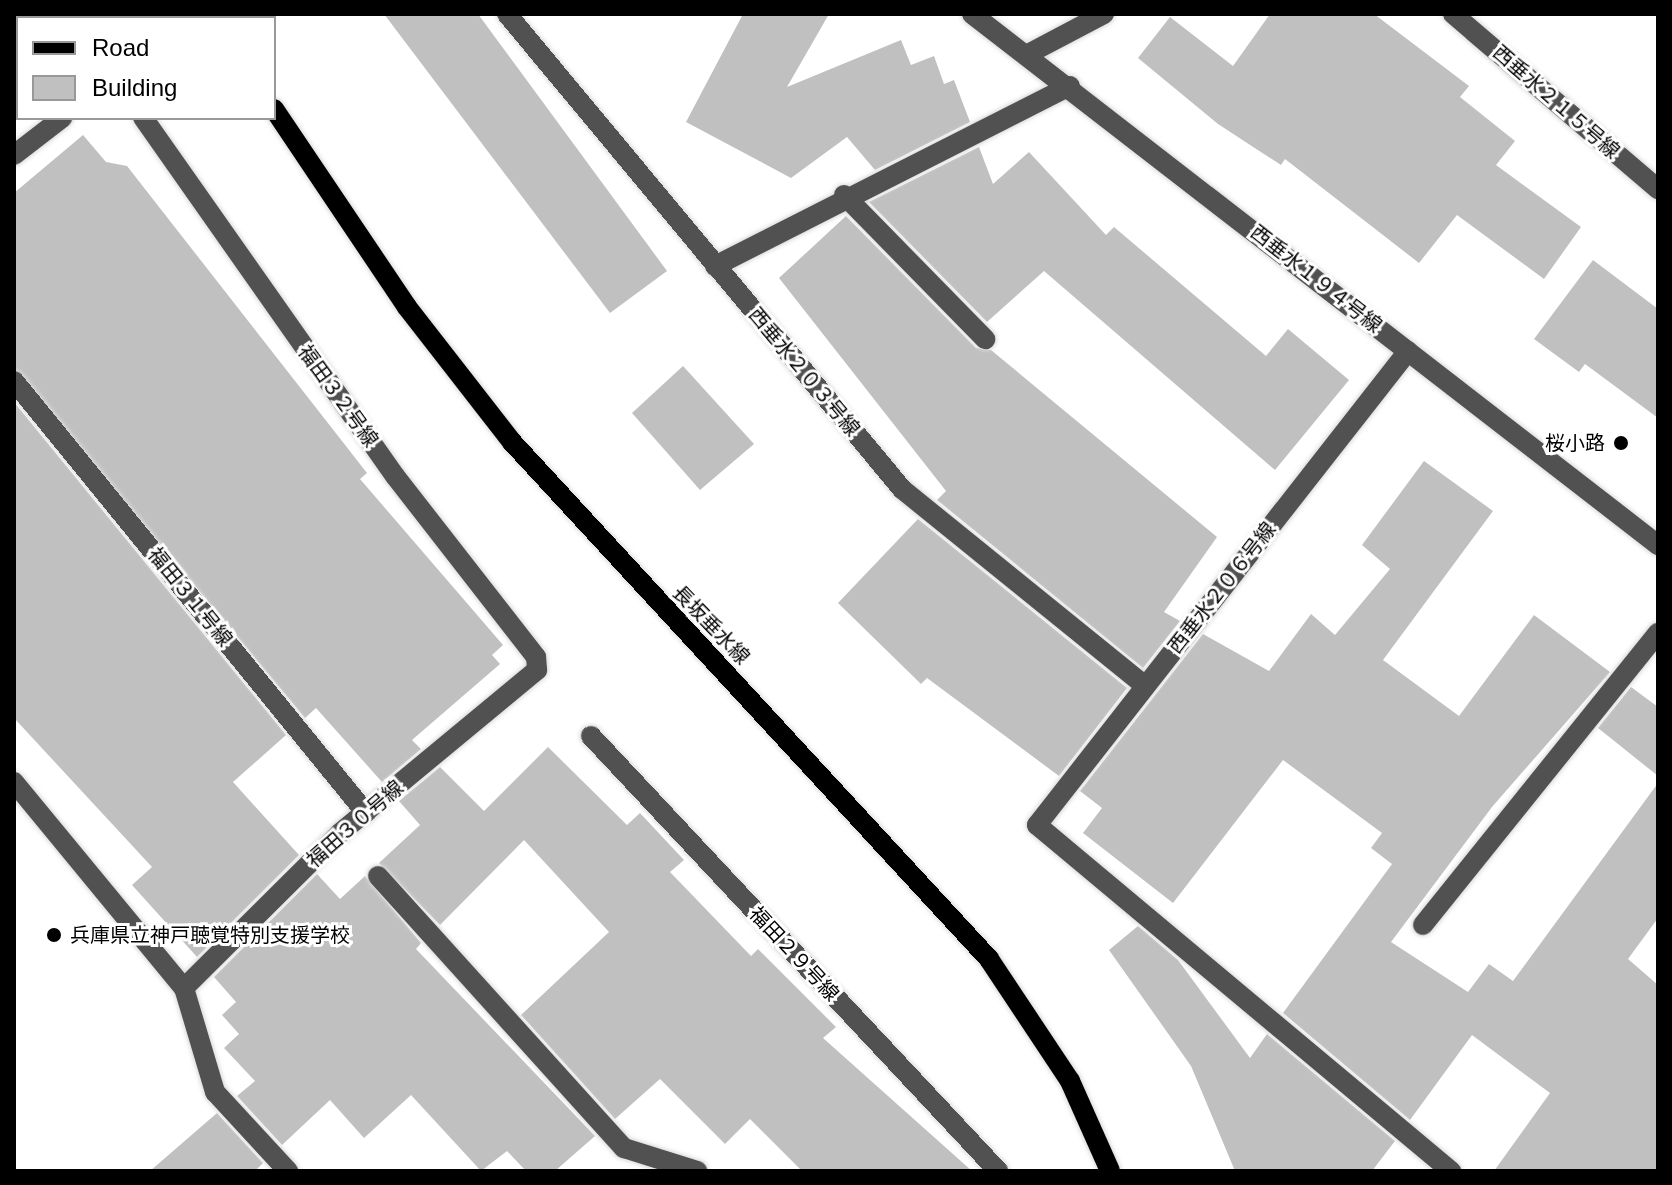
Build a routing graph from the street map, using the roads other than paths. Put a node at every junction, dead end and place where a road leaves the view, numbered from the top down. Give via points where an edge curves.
1 (507, 14) edge
2 (972, 14) edge
3 (1104, 14) edge
4 (1453, 14) edge
5 (1028, 54) junction
6 (1070, 86) junction
7 (276, 112) edge
8 (59, 120) edge
9 (144, 120) edge
10 (14, 155) edge
11 (1658, 189) edge
12 (844, 195) junction
13 (715, 266) junction
14 (985, 339) dead end
15 (1408, 351) junction
16 (14, 381) edge
17 (1658, 545) edge
18 (1658, 633) edge
19 (537, 670) joint
20 (1145, 686) junction
21 (591, 736) dead end
22 (14, 782) edge
23 (366, 813) junction
24 (378, 876) dead end
25 (1423, 925) dead end
26 (184, 988) junction
27 (288, 1171) edge
28 (697, 1171) edge
29 (998, 1171) edge
30 (1110, 1171) edge
31 (1451, 1171) edge

1 - 13 street, 西垂水２０３号線
2 - 5 street, 西垂水１９４号線
3 - 5 street
4 - 11 street, 西垂水２１５号線
5 - 6 street, 西垂水１９４号線
6 - 12 street
6 - 15 street, 西垂水１９４号線
7 - 30 main road, 長坂垂水線 via 407,307 512,442 989,959 1070,1081
8 - 10 street
9 - 19 street, 福田３２号線 via 395,476 536,657
12 - 13 street
12 - 14 street
13 - 20 street, 西垂水２０３号線 via 902,489
15 - 17 street, 西垂水１９４号線
15 - 20 street, 西垂水２０６号線
16 - 23 street, 福田３１号線
18 - 25 street
19 - 23 street, 福田３０号線
20 - 31 street, 西垂水２０６号線 via 1037,825
21 - 29 street, 福田２９号線
22 - 26 street
23 - 26 street, 福田３０号線
24 - 28 street via 624,1148
26 - 27 street via 215,1092

